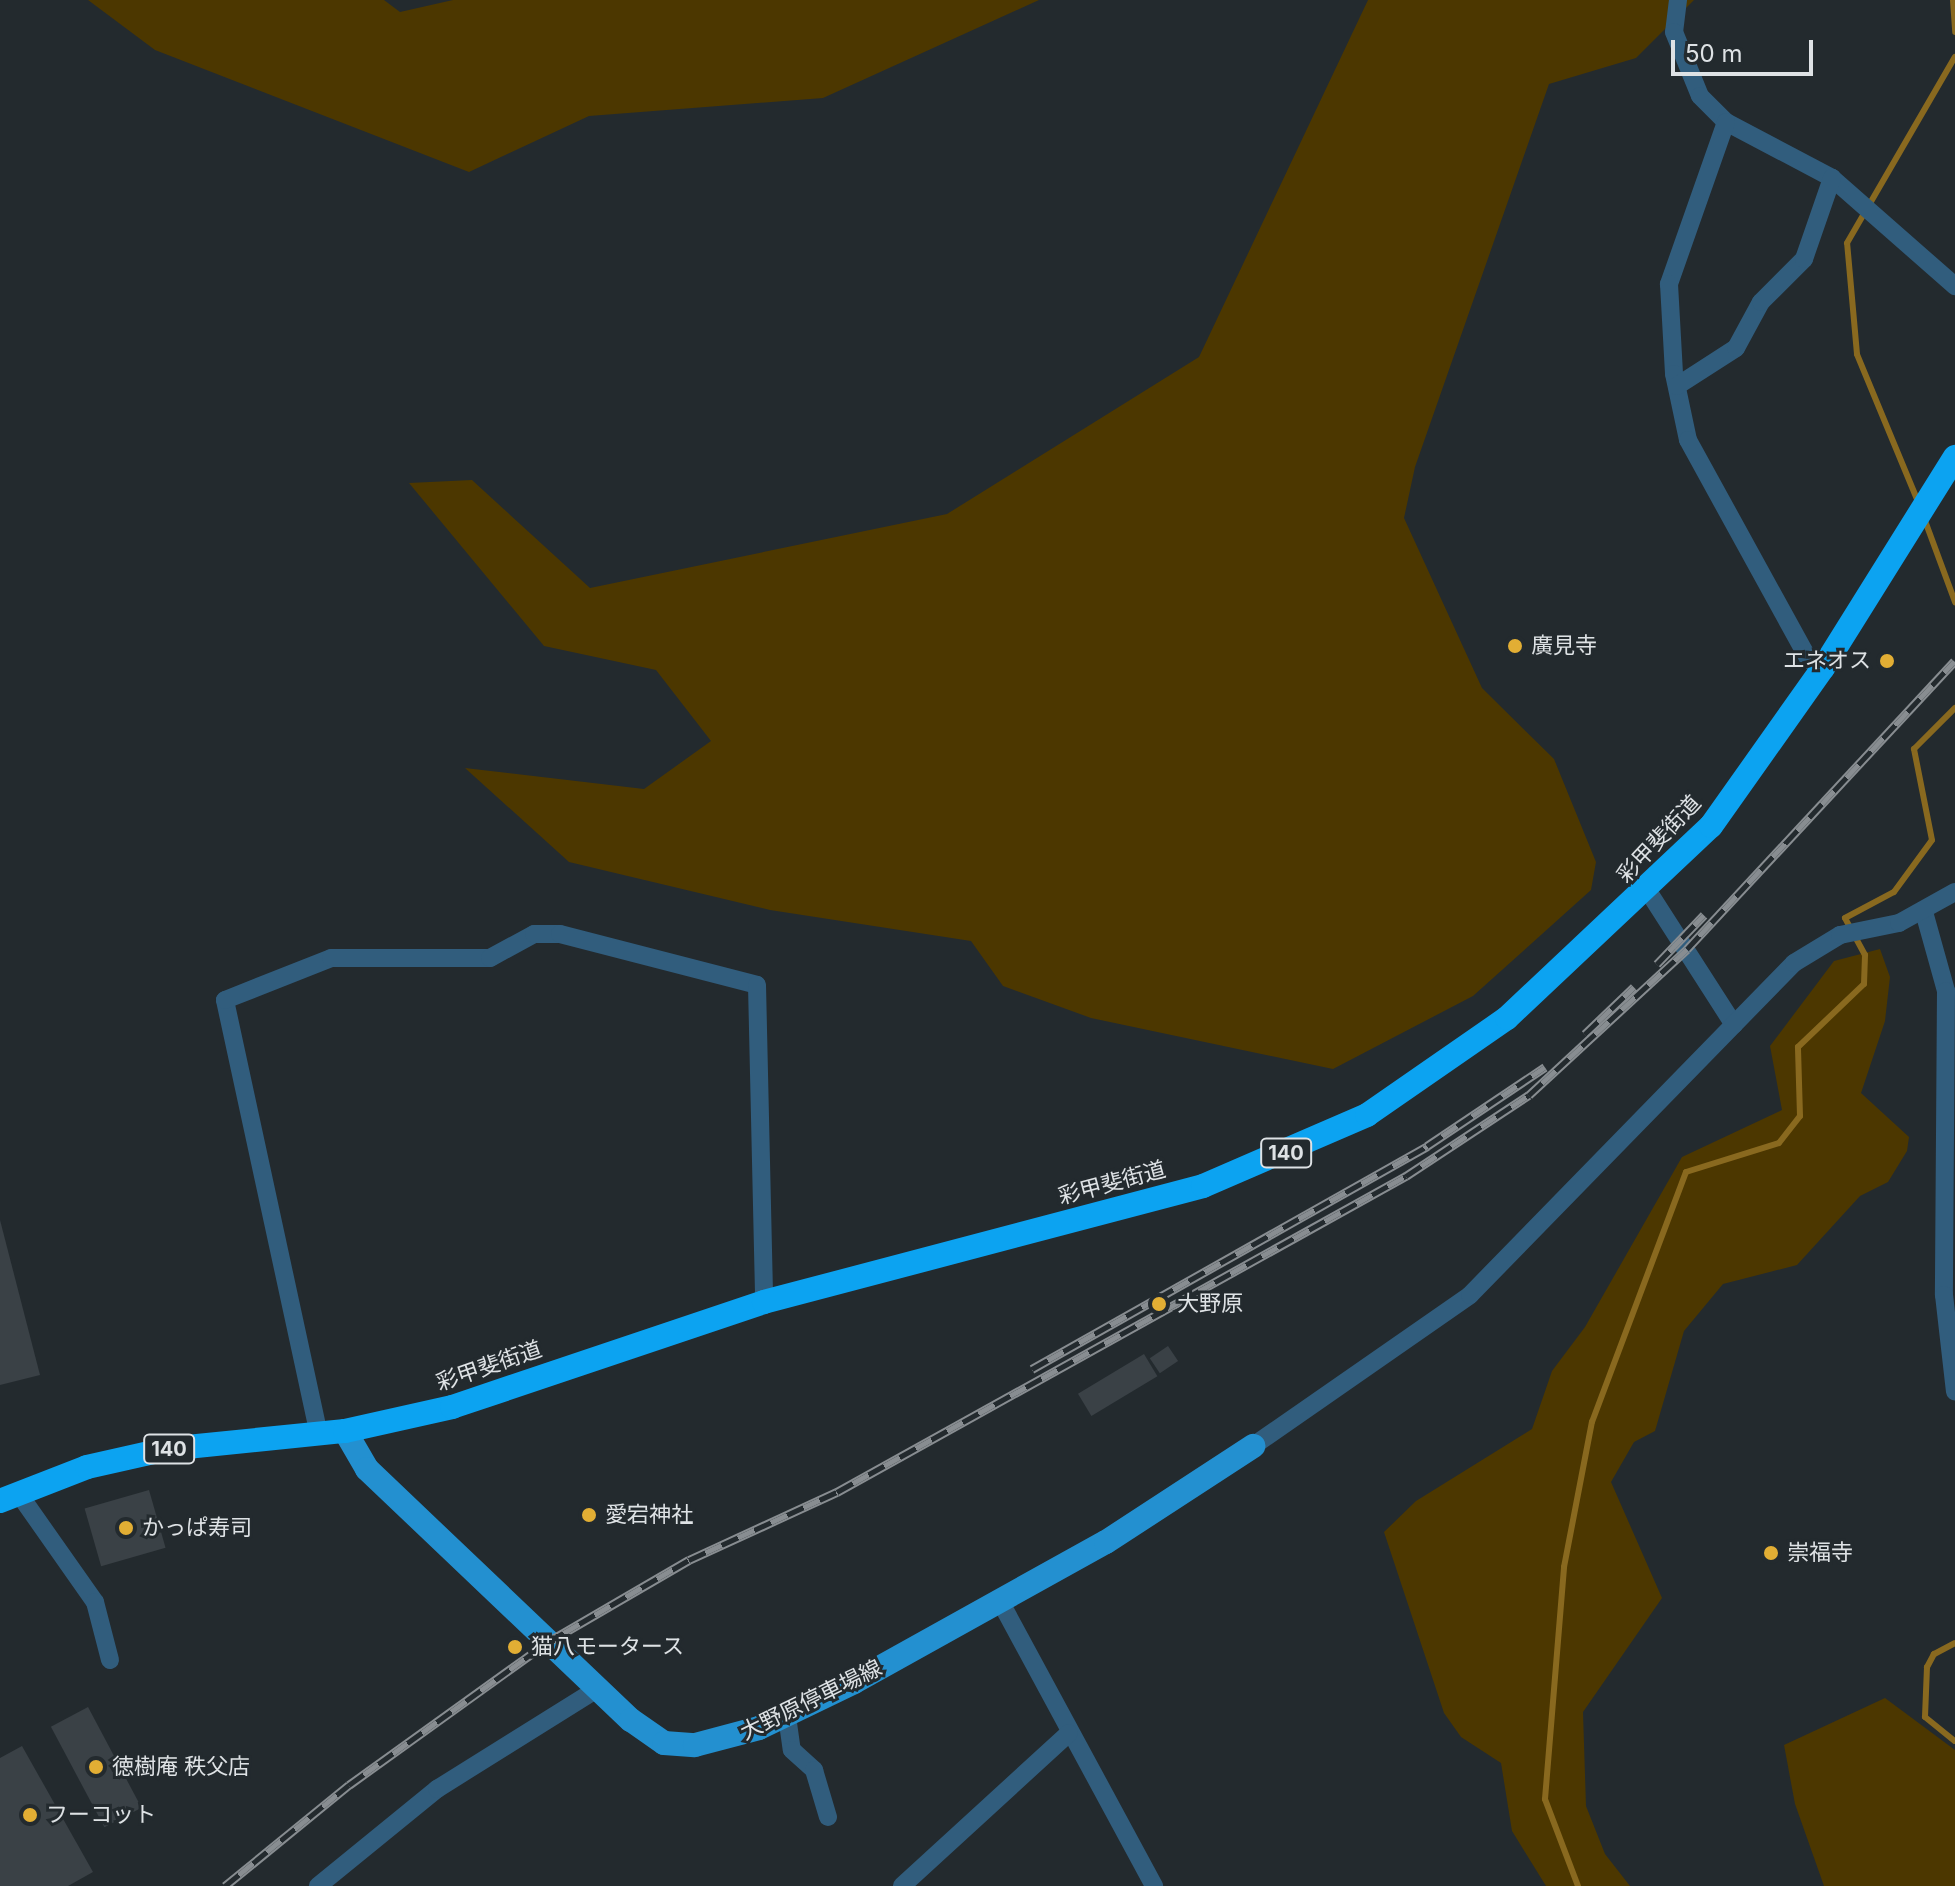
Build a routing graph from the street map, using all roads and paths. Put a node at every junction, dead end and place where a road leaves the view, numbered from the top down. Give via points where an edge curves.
1 (1678, 0) edge
2 (1726, 122) junction
3 (1832, 178) junction
4 (1955, 286) edge
5 (1677, 386) junction
6 (1952, 469) edge
7 (1823, 668) junction
8 (1648, 891) junction
9 (1955, 892) edge
10 (1924, 912) junction
11 (1734, 1025) junction
12 (764, 1302) junction
13 (1955, 1391) edge
14 (345, 1431) junction
15 (319, 1435) junction
16 (1253, 1446) joint
17 (10, 1498) edge
18 (1000, 1601) junction
19 (110, 1660) dead end
20 (597, 1689) junction
21 (787, 1716) junction
22 (1069, 1733) junction
23 (828, 1817) dead end
24 (318, 1886) edge
25 (902, 1886) edge
26 (1154, 1886) edge

1 - 2 street via 1674,32 1687,77
2 - 3 street
2 - 5 street via 1669,284
3 - 4 street
3 - 5 street via 1804,259 1761,302 1736,348
5 - 7 street via 1688,440 1809,660
6 - 7 highway, 彩甲斐街道 / 140
7 - 8 highway, 彩甲斐街道 / 140 via 1711,826
8 - 11 street
8 - 12 highway, 彩甲斐街道 / 140 via 1431,1075 1310,1143 1203,1186
9 - 10 street
10 - 11 street via 1840,935 1794,963
10 - 13 street via 1946,991 1944,1295
11 - 16 street via 1470,1295
12 - 14 highway, 彩甲斐街道 / 140 via 452,1407
12 - 15 street via 757,985 560,934 534,934 490,958 331,958 225,1000
14 - 15 highway, 彩甲斐街道 / 140
14 - 20 main road, 大野原停車場線 via 367,1469
15 - 17 highway, 彩甲斐街道 / 140 via 167,1449 87,1467
16 - 18 main road, 大野原停車場線
17 - 19 street via 95,1602
18 - 21 main road, 大野原停車場線
18 - 22 street
20 - 21 main road, 大野原停車場線 via 664,1743 718,1743
20 - 24 street via 437,1789
21 - 23 street via 792,1750 814,1770
22 - 25 street
22 - 26 street

